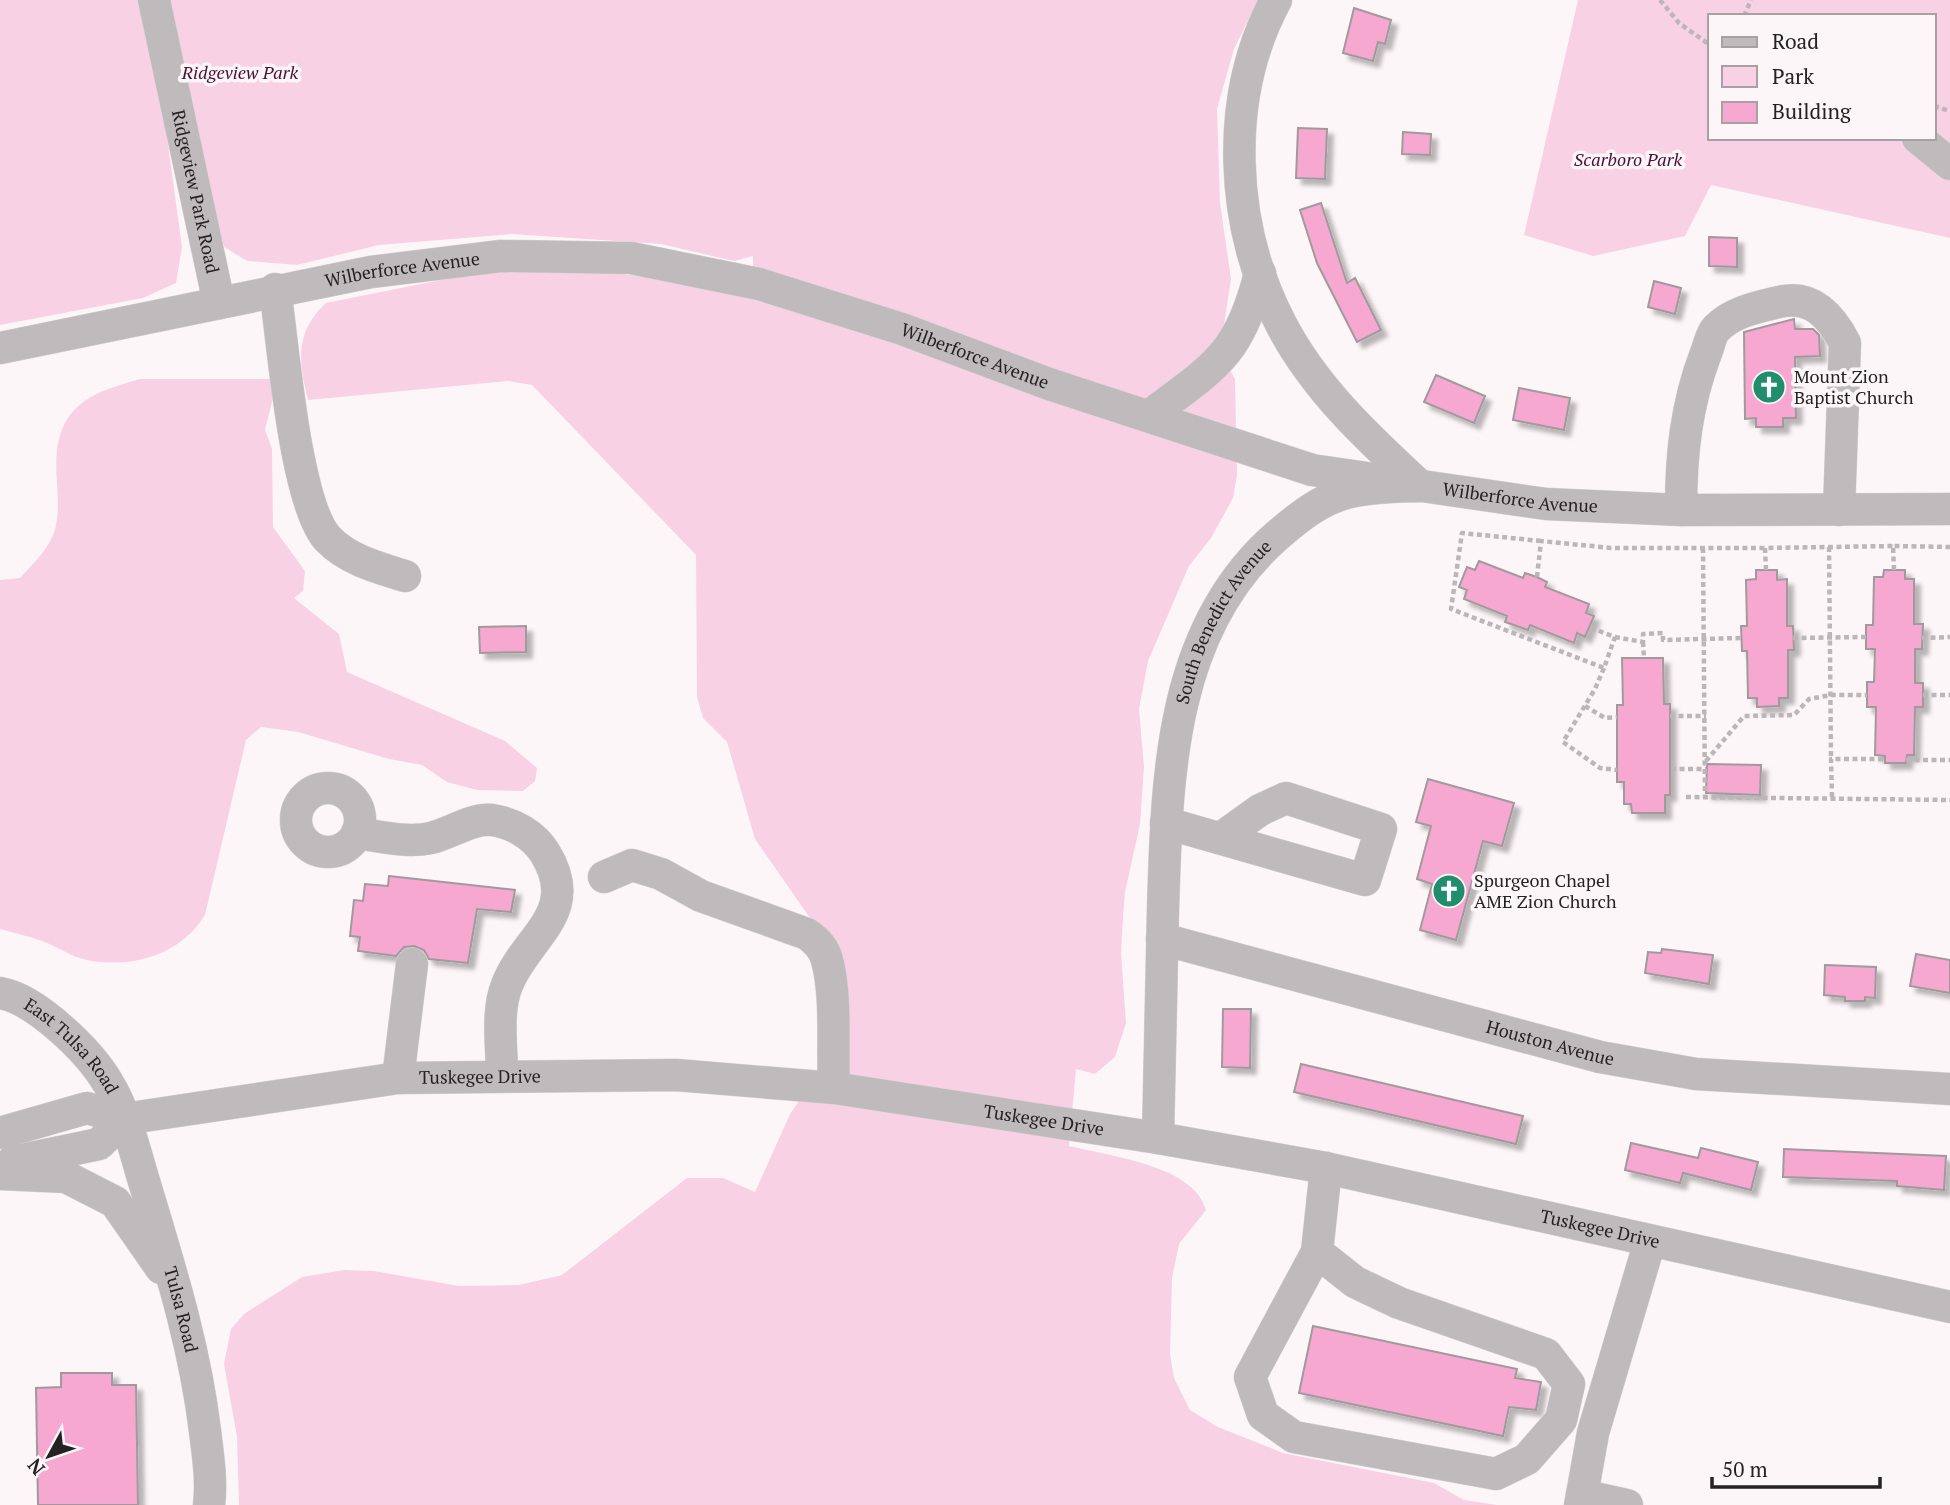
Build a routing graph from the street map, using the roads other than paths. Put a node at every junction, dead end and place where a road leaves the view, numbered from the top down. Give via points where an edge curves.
1 (154, 0) edge
2 (1276, 0) edge
3 (1920, 140) edge
4 (1950, 164) edge
5 (1260, 273) junction
6 (275, 289) junction
7 (219, 303) junction
8 (0, 348) edge
9 (1150, 415) junction
10 (1420, 486) junction
11 (1950, 509) edge
12 (1681, 510) junction
13 (1839, 510) junction
14 (405, 576) dead end
15 (1166, 822) junction
16 (357, 833) dead end
17 (1221, 838) dead end
18 (604, 877) dead end
19 (1162, 939) junction
20 (412, 964) dead end
21 (0, 993) edge
22 (502, 1075) junction
23 (398, 1078) junction
24 (834, 1088) junction
25 (1950, 1089) edge
26 (124, 1119) junction
27 (0, 1133) edge
28 (1158, 1138) junction
29 (0, 1165) edge
30 (1326, 1168) junction
31 (0, 1174) edge
32 (1650, 1241) junction
33 (1317, 1252) junction
34 (178, 1293) junction
35 (1950, 1307) edge
36 (1581, 1500) edge
37 (209, 1505) edge
38 (1627, 1505) edge

1 - 7 street, Ridgeview Park Road
2 - 5 street via 1248,77 1241,124 1239,172
3 - 4 street
5 - 9 street via 1250,314 1236,342 1208,372
5 - 10 street via 1281,324 1309,369 1364,435
6 - 7 street, Wilberforce Avenue
6 - 9 street, Wilberforce Avenue via 501,256 631,258 759,284
6 - 14 street via 301,472 314,518 341,550
7 - 8 street, Wilberforce Avenue
9 - 10 street, Wilberforce Avenue via 1312,470
10 - 12 street, Wilberforce Avenue via 1546,504
10 - 15 street, South Benedict Avenue via 1379,487 1319,504 1263,548 1236,581 1210,623 1190,669 1170,758
11 - 13 street, Wilberforce Avenue
12 - 13 street, Wilberforce Avenue
12 - 13 street via 1683,442 1694,384 1715,329 1744,311 1790,299 1819,306 1845,342
15 - 17 street
15 - 19 street, South Benedict Avenue
16 - 22 street via 406,840 430,838 489,820 522,830 541,846 558,884 556,902 548,923 507,984 502,1004
18 - 24 street via 632,865 661,874 701,896 772,919 820,944 831,982
19 - 25 street, Houston Avenue via 1600,1057 1723,1076
19 - 28 street, South Benedict Avenue
20 - 23 street
21 - 26 street, East Tulsa Road via 13,995 72,1038 109,1083
22 - 23 street, Tuskegee Drive
22 - 24 street, Tuskegee Drive via 676,1075
23 - 26 street, Tuskegee Drive
24 - 28 street, Tuskegee Drive
26 - 27 street, Tuskegee Drive via 87,1108
26 - 29 street via 99,1144
26 - 34 street, Tulsa Road
28 - 30 street, Tuskegee Drive
30 - 32 street, Tuskegee Drive
30 - 33 street
31 - 34 street via 66,1177 115,1202
32 - 35 street, Tuskegee Drive
32 - 36 street via 1593,1433
33 - 33 street via 1355,1282 1399,1304 1546,1354 1569,1384 1561,1420 1527,1459 1496,1474 1294,1437 1263,1415 1250,1377
34 - 37 street, Tulsa Road via 200,1389
36 - 38 street

